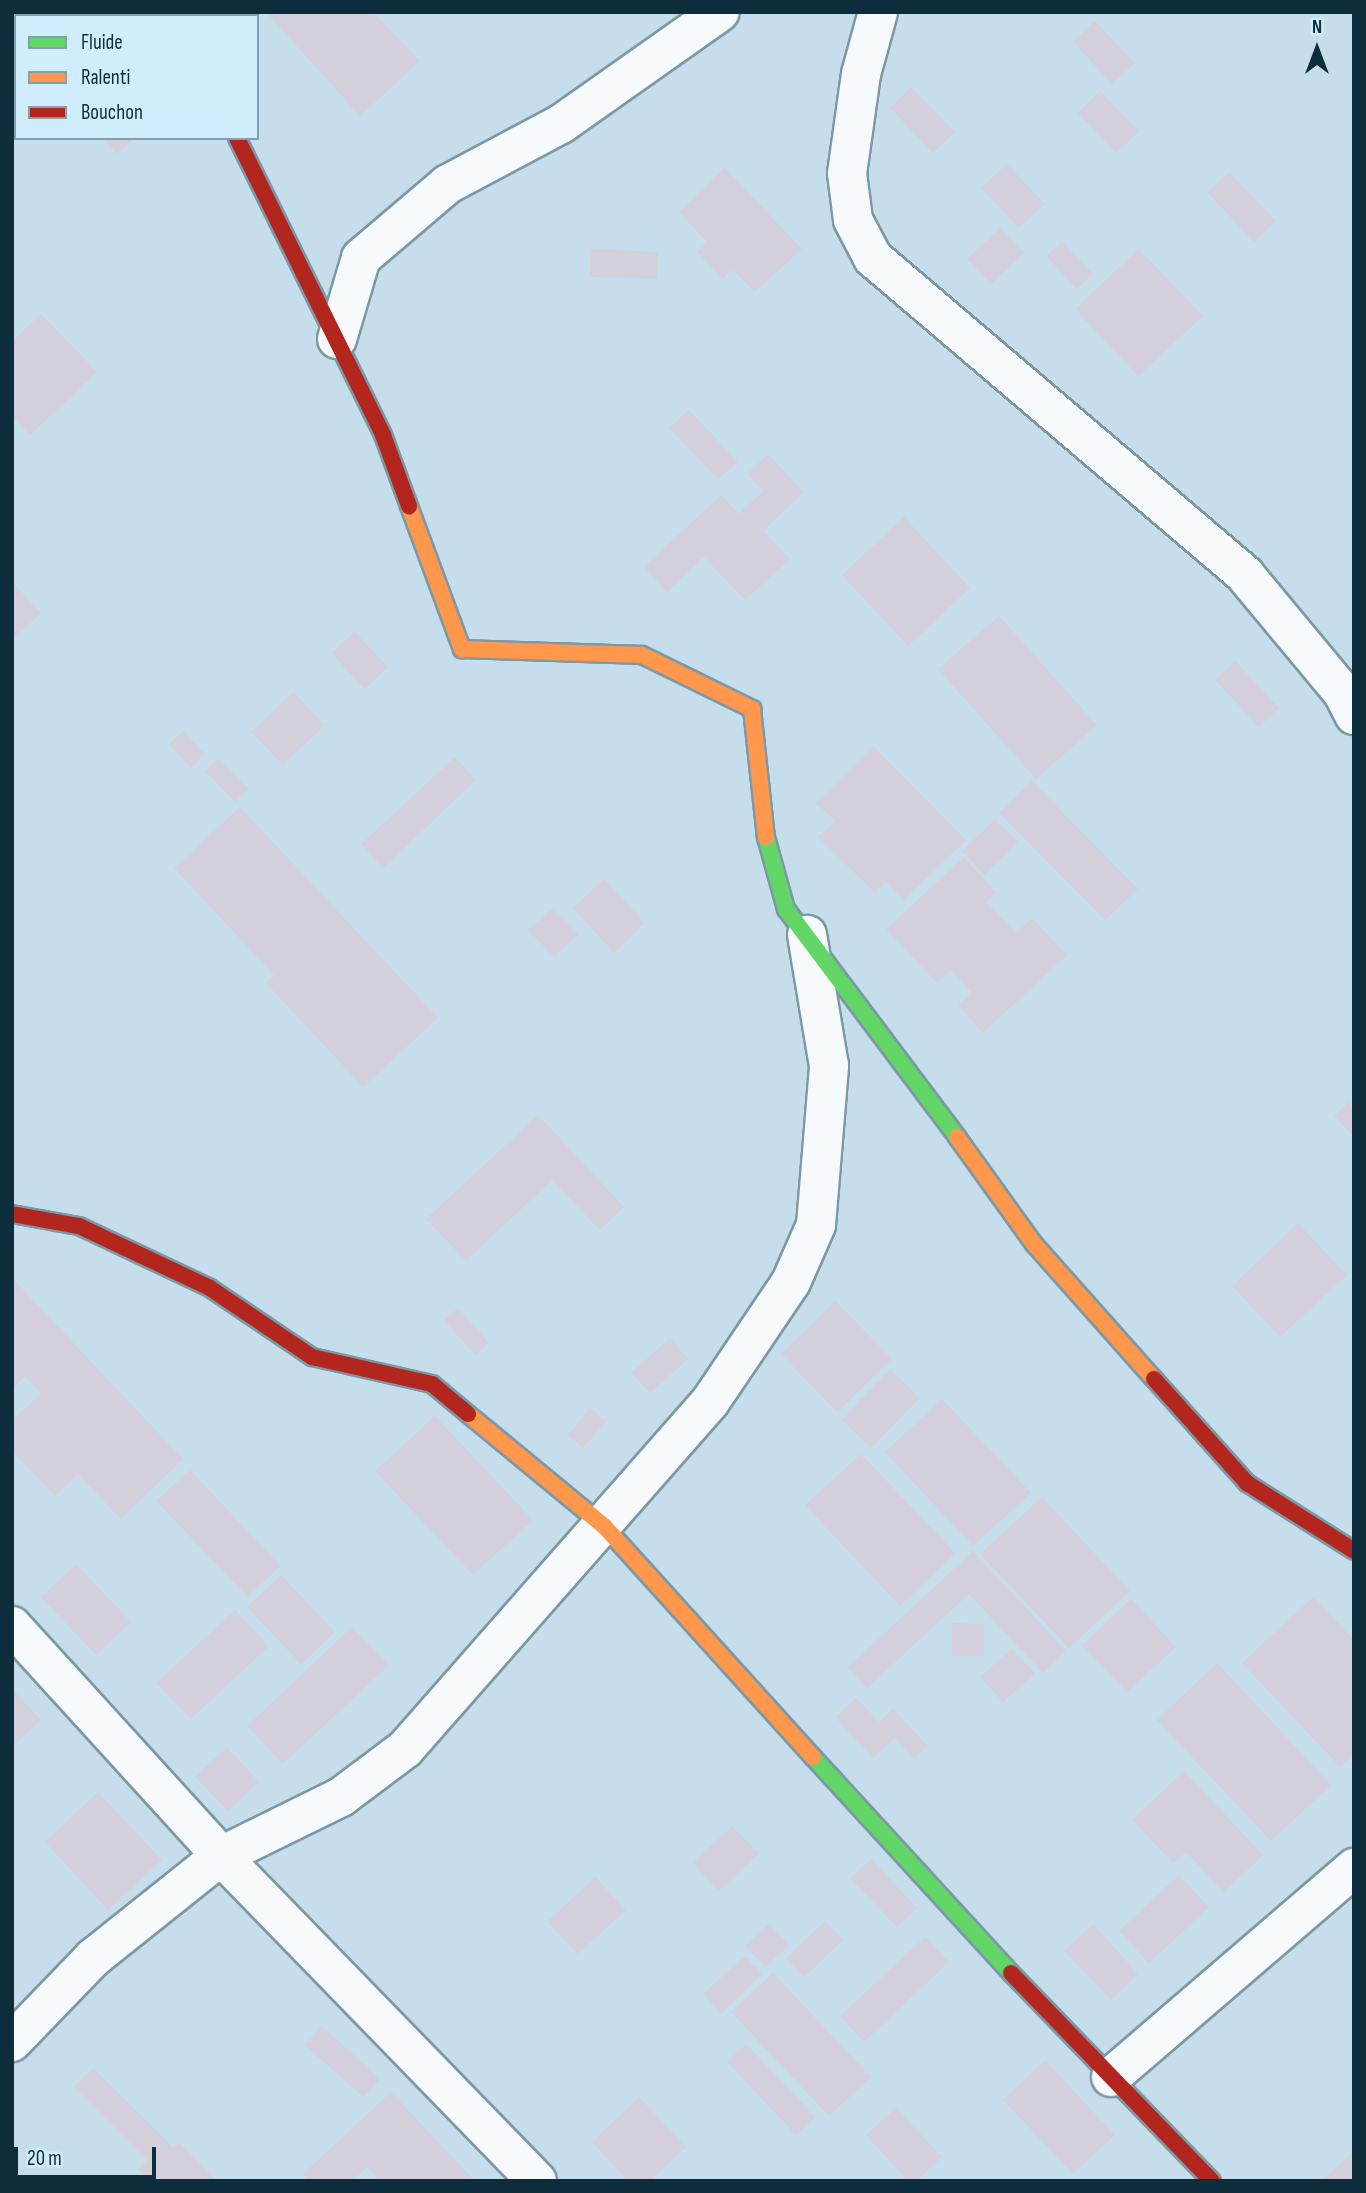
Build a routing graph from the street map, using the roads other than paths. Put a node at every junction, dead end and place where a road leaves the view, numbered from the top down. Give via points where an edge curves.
1 (720, 12) edge
2 (869, 13) edge
3 (238, 140) edge
4 (337, 339) junction
5 (1350, 696) edge
6 (807, 935) junction
7 (12, 1214) edge
8 (605, 1527) junction
9 (1354, 1551) edge
10 (12, 1626) edge
11 (221, 1856) junction
12 (1354, 1868) edge
13 (12, 2042) edge
14 (1111, 2077) junction
15 (1198, 2176) edge
16 (537, 2181) edge

1 - 4 street via 561,124 449,184 361,258
2 - 5 street via 847,173 853,220 873,258 1245,575
3 - 4 street
4 - 6 street via 383,435 462,649 642,655 752,709 766,836 786,909 791,909
6 - 8 street via 829,1066 822,1185 809,1247 710,1402
6 - 9 street via 1034,1244 1180,1409 1247,1483
7 - 8 street via 91,1231 210,1288 312,1357 432,1384
8 - 11 street via 405,1749 341,1797
8 - 14 street via 993,1955
10 - 11 street
11 - 13 street via 93,1958
11 - 16 street
12 - 14 street
14 - 15 street

